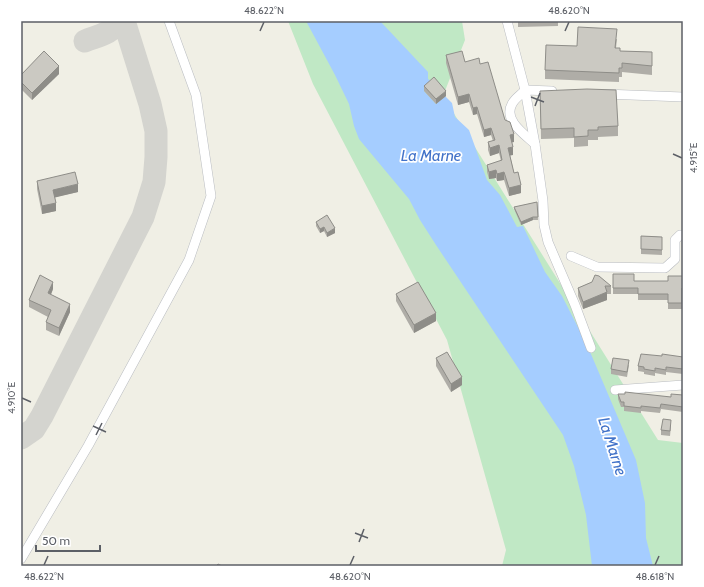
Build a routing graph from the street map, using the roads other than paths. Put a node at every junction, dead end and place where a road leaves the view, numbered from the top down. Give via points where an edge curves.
1 (169, 21) edge
2 (507, 21) edge
3 (525, 90) junction
4 (563, 92) edge
5 (594, 93) edge
6 (683, 96) edge
7 (535, 144) junction
8 (683, 235) edge
9 (571, 256) dead end
10 (591, 348) dead end
11 (683, 385) edge
12 (615, 390) dead end
13 (21, 559) edge

1 - 13 street via 196,95 211,196 189,260 88,446
2 - 3 street
3 - 4 street
3 - 7 street
3 - 7 street via 513,102 510,115 515,125
5 - 6 street
7 - 10 street via 548,242
8 - 9 street via 675,240 675,259 665,268 597,267
11 - 12 street

